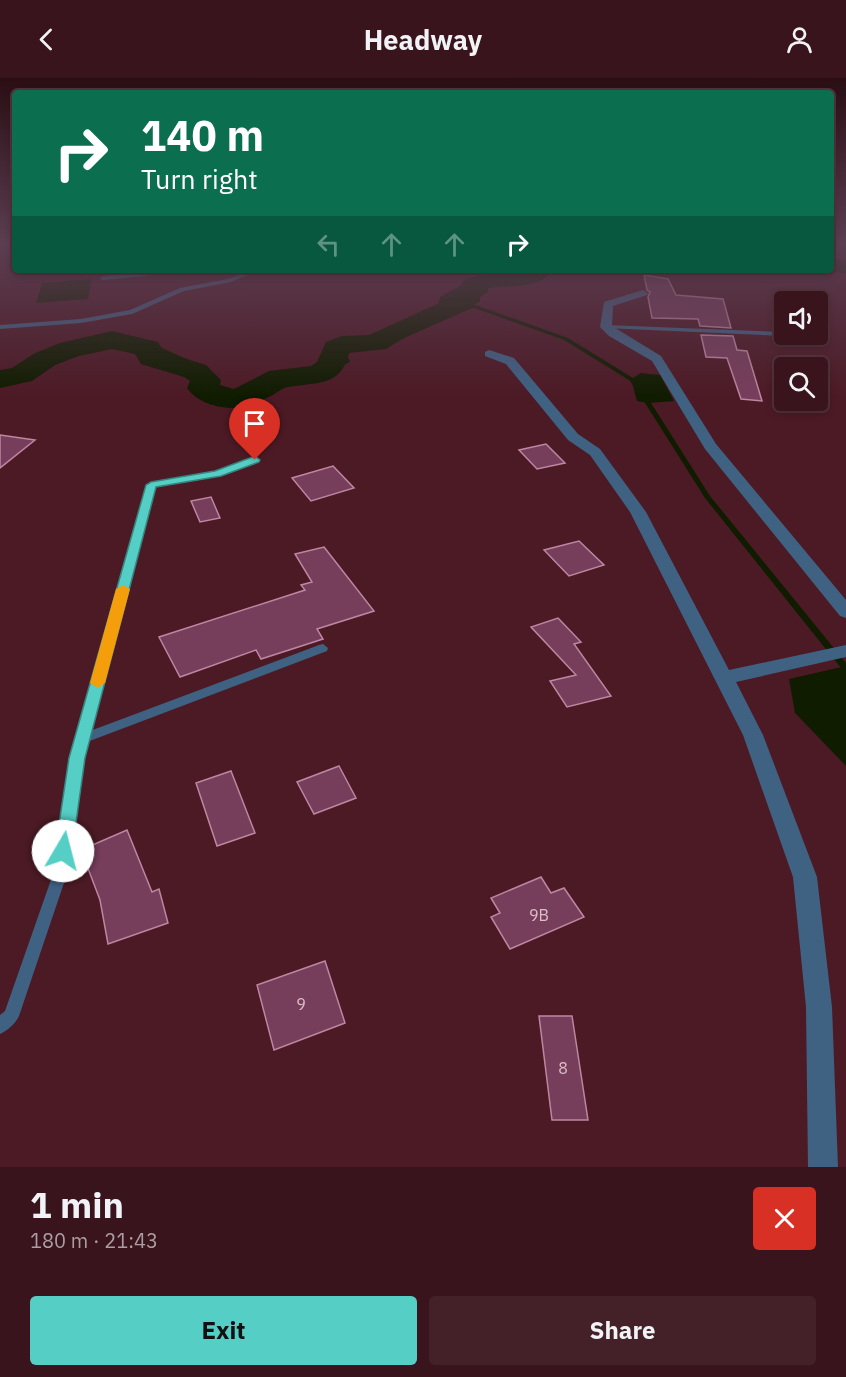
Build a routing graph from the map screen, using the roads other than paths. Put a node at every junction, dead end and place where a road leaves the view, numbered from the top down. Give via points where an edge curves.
1 (169, 295) edge
2 (637, 295) edge
3 (0, 327) edge
4 (606, 327) junction
5 (774, 334) edge
6 (489, 354) dead end
7 (255, 460) dead end
8 (846, 612) edge
9 (323, 648) dead end
10 (846, 651) edge
11 (725, 678) junction
12 (82, 739) junction
13 (0, 1026) edge
14 (823, 1167) edge

1 - 3 lane via 132,312 81,321
2 - 4 street via 608,304
4 - 5 lane
4 - 8 street via 657,359 710,446
6 - 11 street via 510,361 573,437 595,452 638,512
7 - 12 lane via 217,474 151,485
9 - 12 lane
10 - 11 street
11 - 14 street via 753,735 805,877 819,1007
12 - 13 lane via 60,874 11,1016

